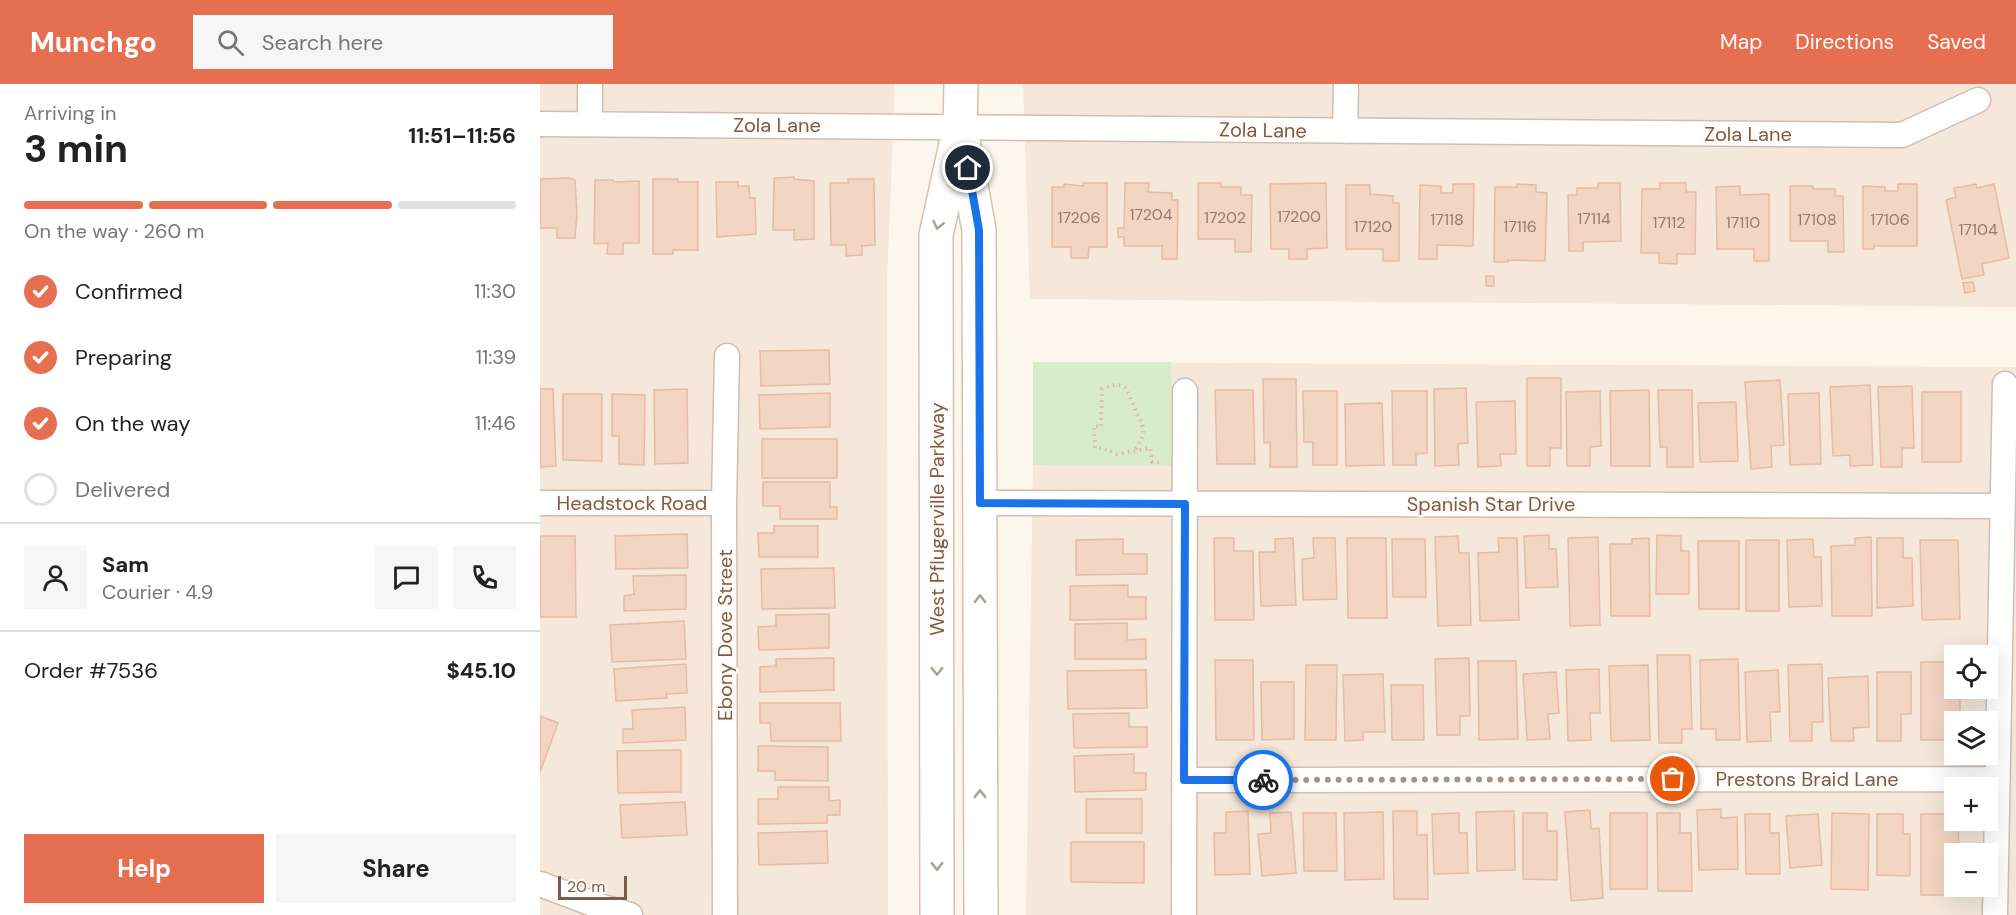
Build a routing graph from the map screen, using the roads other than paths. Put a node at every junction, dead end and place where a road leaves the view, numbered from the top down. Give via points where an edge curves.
1 (590, 84) edge
2 (961, 84) edge
3 (1346, 84) edge
4 (1978, 100) dead end
5 (540, 124) edge
6 (590, 124) junction
7 (960, 126) junction
8 (1345, 131) junction
9 (727, 356) dead end
10 (2005, 384) dead end
11 (1185, 391) dead end
12 (540, 503) edge
13 (724, 503) junction
14 (980, 503) junction
15 (1185, 504) junction
16 (2002, 506) junction
17 (1997, 777) edge
18 (1944, 779) edge
19 (1184, 780) junction
20 (1996, 831) edge
21 (540, 884) edge
22 (630, 915) edge
23 (725, 915) edge
24 (937, 915) edge
25 (981, 915) edge
26 (1184, 915) edge
27 (1995, 915) edge

1 - 6 street
2 - 7 main road, West Pflugerville Parkway
3 - 8 street
4 - 8 street, Zola Lane via 1902,135
5 - 6 street, Zola Lane
6 - 7 street, Zola Lane
7 - 8 street, Zola Lane
7 - 14 main road, West Pflugerville Parkway via 979,230
7 -> 24 main road, West Pflugerville Parkway via 936,235
9 - 13 street, Ebony Dove Street
10 - 16 street
11 - 15 street
12 - 13 street, Headstock Road
13 - 23 street, Ebony Dove Street
14 - 15 street, Spanish Star Drive
25 -> 14 main road, West Pflugerville Parkway
15 - 16 street, Spanish Star Drive
15 - 19 street
16 - 17 street
18 - 19 street, Prestons Braid Lane
19 - 26 street
20 - 27 street
21 - 22 street

